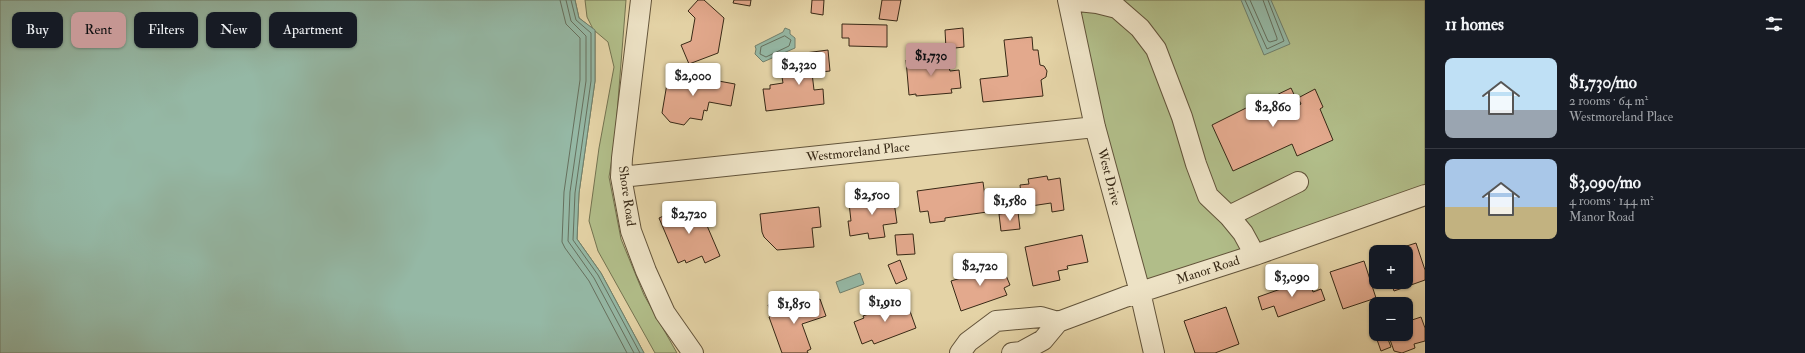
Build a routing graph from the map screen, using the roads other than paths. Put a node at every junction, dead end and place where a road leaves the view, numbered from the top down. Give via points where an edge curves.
1 (642, 0) edge
2 (1068, 0) edge
3 (1095, 127) junction
4 (621, 177) junction
5 (1298, 182) dead end
6 (1425, 195) edge
7 (1229, 216) junction
8 (1255, 255) junction
9 (1140, 292) junction
10 (1058, 322) junction
11 (694, 353) edge
12 (960, 353) edge
13 (1012, 353) edge
14 (1154, 353) edge

1 - 4 street, Shore Road
2 - 3 street, West Drive
2 - 7 street via 1117,8 1140,28 1156,49 1208,196
3 - 4 street, Westmoreland Place
3 - 9 street, West Drive
4 - 11 street, Shore Road via 631,231 646,271 665,313
5 - 7 street
6 - 8 street, Manor Road
7 - 8 street via 1243,233
8 - 9 street, Manor Road
9 - 10 street, Manor Road
9 - 14 street, West Drive
10 - 12 street via 1041,317 996,321 968,342
10 - 13 street via 1043,340 1021,352

